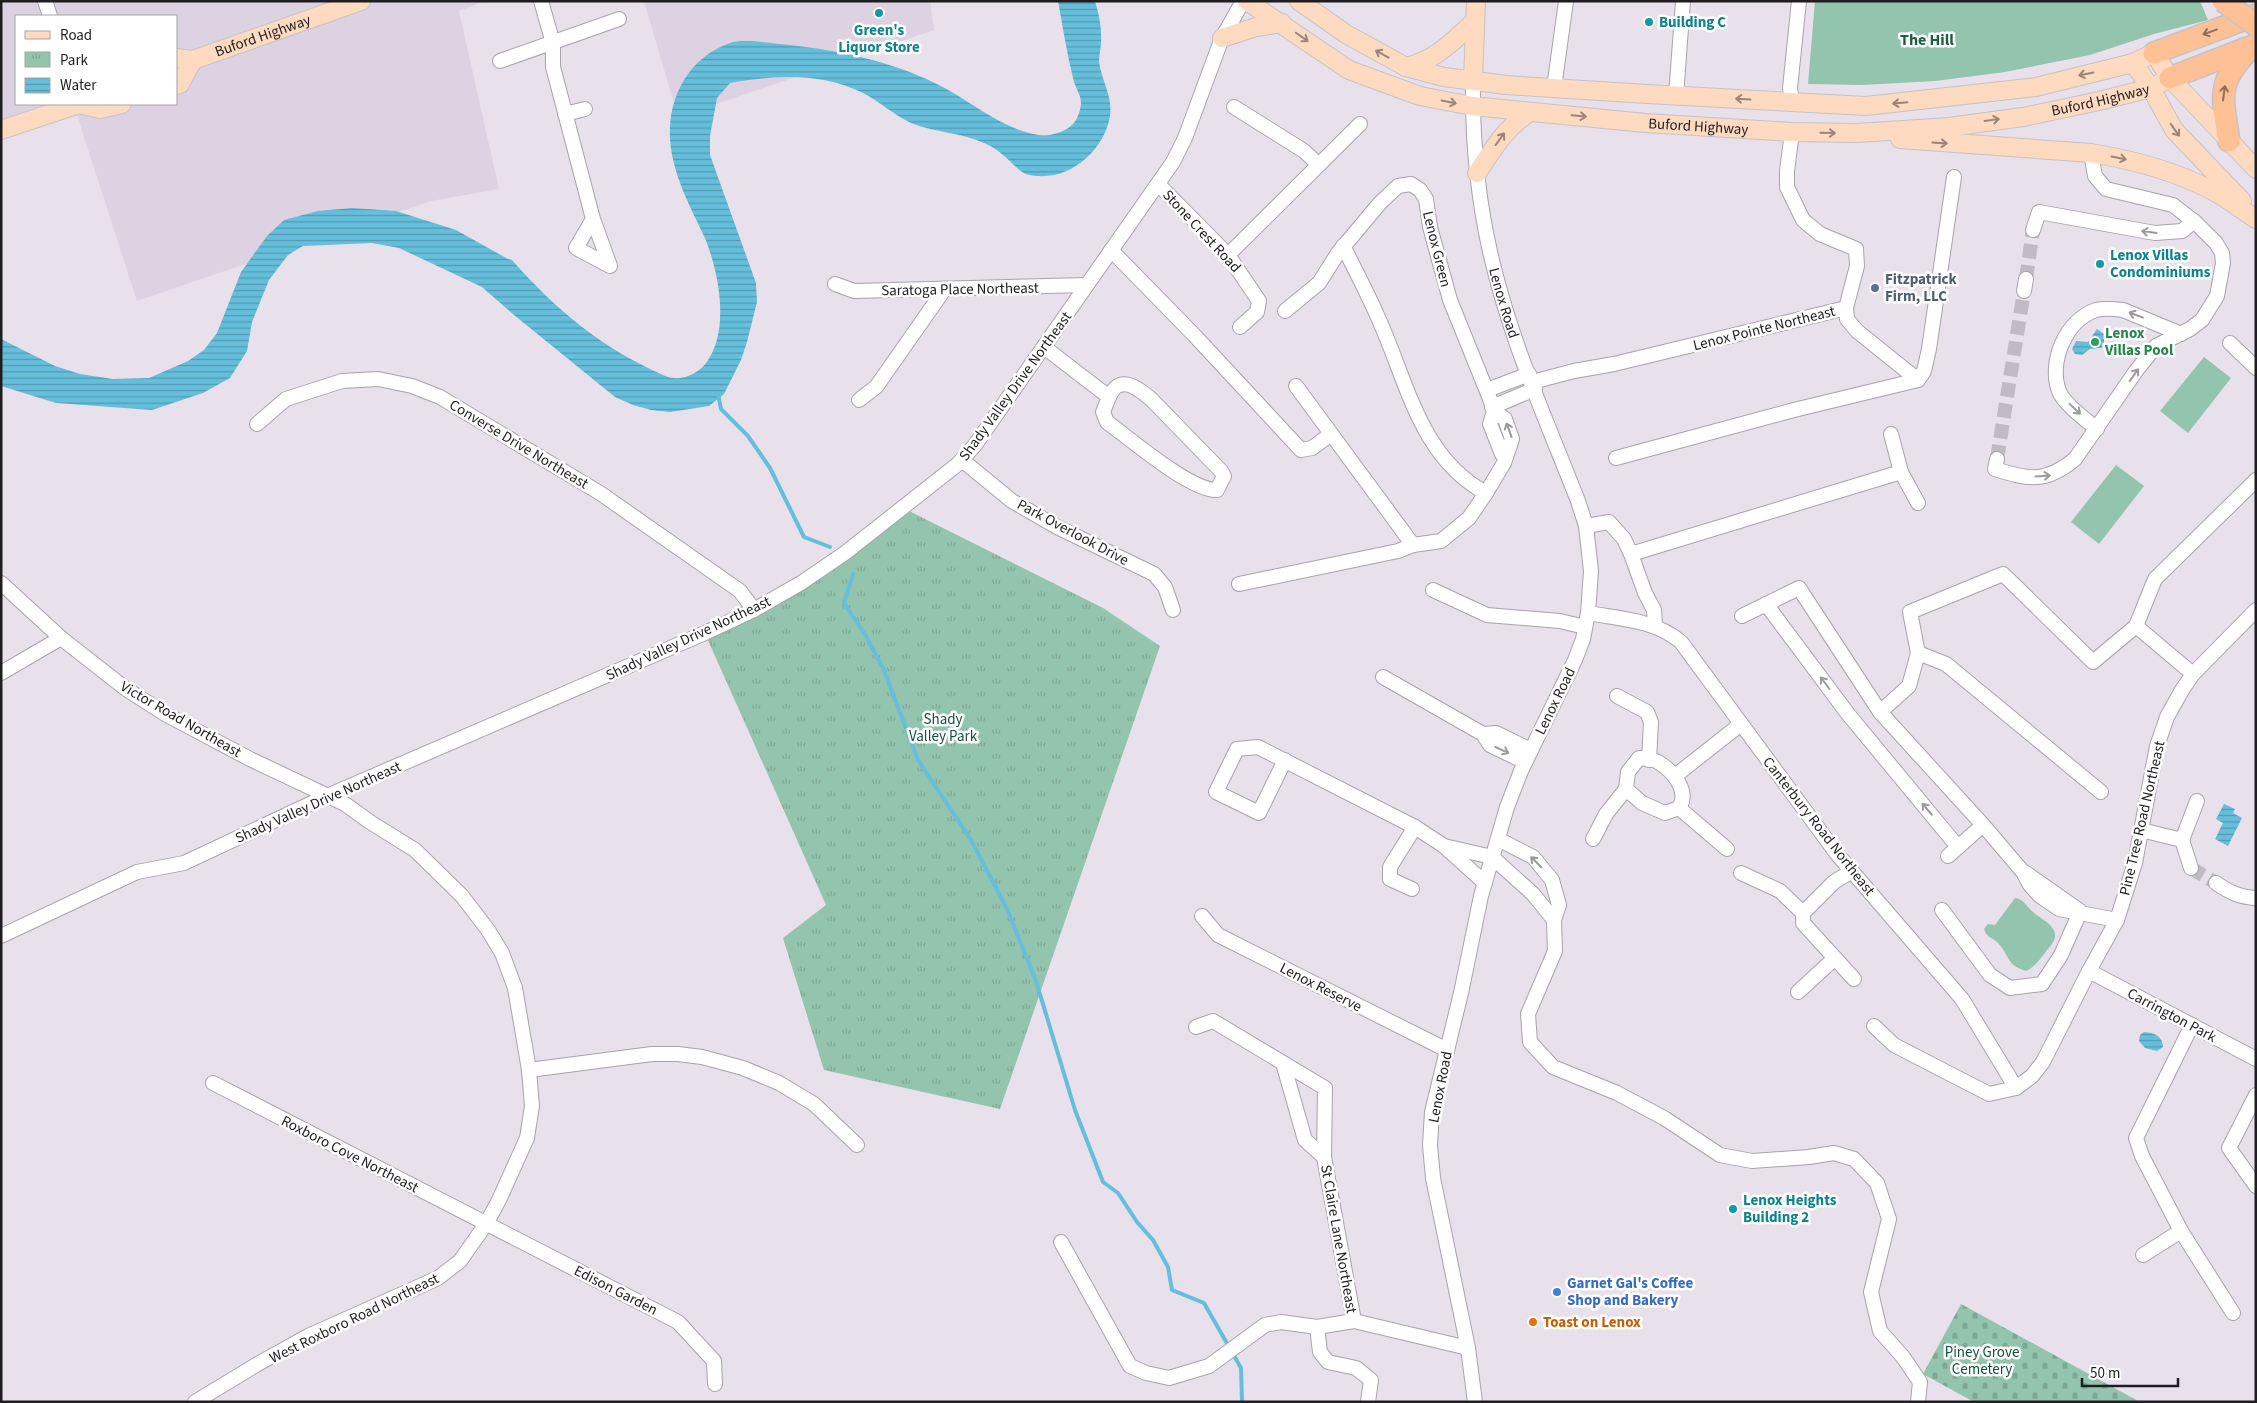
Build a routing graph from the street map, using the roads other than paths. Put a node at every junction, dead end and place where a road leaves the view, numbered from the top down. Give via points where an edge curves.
1 (45, 1) edge
2 (361, 1) edge
3 (541, 1) edge
4 (1245, 1) edge
5 (1285, 1) edge
6 (1299, 1) edge
7 (1476, 1) edge
8 (1566, 1) edge
9 (1683, 1) edge
10 (1799, 1) edge
11 (2223, 1) edge
12 (50, 15) edge
13 (2256, 16) edge
14 (619, 19) dead end
15 (1474, 20) junction
16 (1282, 23) junction
17 (1346, 34) junction
18 (1222, 38) junction
19 (2255, 38) edge
20 (553, 43) junction
21 (2154, 53) junction
22 (185, 59) edge
23 (500, 61) dead end
24 (2133, 63) junction
25 (1406, 67) junction
26 (2170, 78) junction
27 (1473, 80) junction
28 (178, 84) edge
29 (1554, 88) junction
30 (2151, 88) junction
31 (1676, 96) junction
32 (1792, 102) junction
33 (76, 105) edge
34 (83, 105) edge
35 (118, 105) edge
36 (1472, 106) junction
37 (1234, 107) dead end
38 (585, 109) dead end
39 (1530, 112) junction
40 (565, 114) junction
41 (1360, 124) dead end
42 (1, 130) edge
43 (1792, 132) junction
44 (1857, 134) junction
45 (2229, 141) junction
46 (2091, 153) junction
47 (1319, 165) junction
48 (2256, 169) edge
49 (1477, 173) junction
50 (1954, 177) dead end
51 (1158, 184) junction
52 (2256, 215) edge
53 (593, 219) dead end
54 (2256, 219) edge
55 (2194, 221) junction
56 (2033, 230) tunnel mouth
57 (1343, 246) junction
58 (1112, 250) junction
59 (1228, 255) junction
60 (835, 284) dead end
61 (1087, 286) junction
62 (944, 290) junction
63 (1846, 308) junction
64 (1285, 311) dead end
65 (1240, 328) dead end
66 (2180, 334) junction
67 (2230, 343) dead end
68 (1044, 347) junction
69 (2256, 368) edge
70 (1918, 380) junction
71 (1532, 382) junction
72 (1296, 386) dead end
73 (1487, 390) junction
74 (1108, 396) junction
75 (859, 400) dead end
76 (1493, 409) junction
77 (257, 424) dead end
78 (2096, 429) junction
79 (1332, 434) junction
80 (1891, 434) dead end
81 (1616, 458) dead end
82 (1997, 459) dead end
83 (962, 460) junction
84 (1901, 472) junction
85 (2256, 480) edge
86 (1486, 493) junction
87 (1918, 503) dead end
88 (1586, 526) junction
89 (1413, 545) junction
90 (1631, 554) junction
91 (1, 583) edge
92 (1239, 584) dead end
93 (1434, 590) dead end
94 (1766, 604) junction
95 (754, 610) junction
96 (1173, 610) dead end
97 (2256, 610) edge
98 (1742, 616) dead end
99 (1587, 620) junction
100 (1655, 625) junction
101 (2136, 626) junction
102 (61, 638) junction
103 (1918, 653) junction
104 (1, 673) edge
105 (2193, 674) junction
106 (1383, 677) dead end
107 (1617, 696) dead end
108 (1880, 712) junction
109 (1741, 724) junction
110 (1528, 756) junction
111 (1285, 760) junction
112 (1649, 760) junction
113 (1676, 776) junction
114 (1626, 789) junction
115 (2101, 792) dead end
116 (327, 796) junction
117 (2198, 801) dead end
118 (1679, 808) junction
119 (1983, 825) junction
120 (1415, 828) junction
121 (2141, 830) junction
122 (1498, 839) junction
123 (1593, 840) dead end
124 (2182, 840) junction
125 (1444, 846) junction
126 (1727, 850) dead end
127 (1492, 857) junction
128 (2191, 868) tunnel mouth
129 (1852, 871) junction
130 (1741, 873) dead end
131 (1552, 880) junction
132 (1485, 883) junction
133 (2216, 883) tunnel mouth
134 (1412, 889) dead end
135 (1533, 894) junction
136 (2256, 898) edge
137 (1942, 910) dead end
138 (2080, 912) junction
139 (1803, 913) junction
140 (1202, 916) dead end
141 (1554, 920) junction
142 (2117, 920) junction
143 (1, 936) edge
144 (1835, 958) junction
145 (2089, 971) junction
146 (1854, 979) dead end
147 (1798, 992) dead end
148 (1874, 1026) dead end
149 (2192, 1026) junction
150 (1196, 1028) dead end
151 (1447, 1050) junction
152 (2256, 1060) edge
153 (1283, 1063) junction
154 (528, 1070) junction
155 (213, 1083) dead end
156 (2016, 1088) junction
157 (2256, 1095) edge
158 (857, 1145) dead end
159 (1324, 1157) junction
160 (2256, 1186) edge
161 (486, 1224) junction
162 (2181, 1231) junction
163 (1060, 1242) dead end
164 (2143, 1255) dead end
165 (2233, 1313) dead end
166 (1354, 1321) junction
167 (1317, 1326) junction
168 (1468, 1348) junction
169 (715, 1384) dead end
170 (195, 1402) edge
171 (1368, 1402) edge
172 (1475, 1402) edge
173 (1918, 1402) edge

1 - 12 street
2 - 22 main road, Buford Highway
3 - 20 street
4 - 16 main road, Buford Highway
4 - 18 street, Shady Valley Drive Northeast
5 - 17 main road via 1330,30
6 - 17 main road, Buford Highway
7 - 15 main road, Lenox Road
8 - 29 street
9 - 31 street
10 - 32 street via 1790,88
11 - 19 highway, bridge
13 -> 21 highway
14 - 20 street
15 - 25 main road via 1441,52
15 - 27 main road, Lenox Road
16 - 18 main road
16 -> 36 main road, Buford Highway via 1349,70 1420,96
25 -> 17 main road, Buford Highway
18 - 51 street, Shady Valley Drive Northeast via 1185,138
19 - 26 highway
45 -> 19 highway via 2223,103 2226,82 2234,64
20 - 23 street
20 - 40 street via 553,68
21 - 24 main road, Buford Highway
21 - 26 main road
22 - 28 main road, Buford Highway
24 - 30 main road
24 -> 32 main road, Buford Highway via 2036,87 1944,99 1866,106
25 - 27 main road, Buford Highway via 1448,78
26 - 30 main road, Buford Highway
26 - 45 main road
27 - 29 main road, Buford Highway
27 - 36 street, Lenox Road
29 - 31 main road, Buford Highway
44 -> 30 main road, Buford Highway via 1948,128 2023,116
30 -> 52 main road via 2174,130
32 -> 31 main road, Buford Highway
33 - 42 main road
34 - 35 main road via 100,109
36 - 39 main road, Buford Highway
36 - 49 street, Lenox Road
37 - 47 street via 1304,151
38 - 40 street
39 -> 43 main road, Buford Highway
49 -> 39 main road via 1504,133
40 - 53 street
41 - 47 street
43 -> 44 main road, Buford Highway
43 - 63 street, Lenox Pointe Northeast via 1788,187 1803,220 1820,234 1856,249 1857,266
44 -> 46 main road
45 - 48 main road
46 -> 54 main road via 2183,176
46 - 55 street via 2095,176 2106,189 2173,205
47 - 59 street
49 - 71 street, Lenox Road via 1496,276
50 - 70 street via 1929,349 1924,371
51 - 58 street, Shady Valley Drive Northeast
51 - 59 street, Stone Crest Road
55 -> 56 street via 2182,231 2155,233 2039,212
55 - 66 street via 2222,253 2222,272 2217,296 2202,320
57 - 64 street, Lenox Green via 1319,283
57 - 73 street, Lenox Green via 1398,186 1411,184 1420,190 1426,199 1430,227 1450,300
57 - 86 street via 1380,321 1433,445 1467,483
58 - 61 street, Shady Valley Drive Northeast
58 - 79 street via 1301,450 1312,448
59 - 65 street, Stone Crest Road via 1259,301 1257,312
60 - 62 street, Saratoga Place Northeast via 854,291
61 - 62 street, Saratoga Place Northeast
61 - 68 street, Shady Valley Drive Northeast
62 - 75 street via 876,387
63 - 70 street via 1847,319 1857,331
63 - 71 street, Lenox Pointe Northeast
78 -> 66 street via 2156,346
66 -> 78 street via 2114,309 2097,310 2073,326 2064,337 2057,362 2059,392
67 - 69 street
68 - 74 street
68 - 83 street, Shady Valley Drive Northeast
70 - 81 street
71 - 73 street
71 - 76 street
71 - 88 street, Lenox Road
72 - 79 street
73 - 76 street, Lenox Green
74 - 74 street via 1122,384 1141,391 1221,471 1224,476 1220,486 1216,490 1207,490 1184,478 1107,422 1103,412
76 - 86 street, Lenox Green via 1505,419 1512,438 1504,463
77 - 95 street, Converse Drive Northeast via 286,399 342,381 378,379 412,386 447,401 600,493 740,591
82 -> 78 street via 1995,469 2009,473 2044,477 2054,474 2074,459
79 - 89 street
80 - 84 street
83 - 95 street, Shady Valley Drive Northeast via 845,554
83 - 96 street, Park Overlook Drive via 1012,501 1057,527 1154,574 1166,587
84 - 87 street
84 - 90 street
85 - 101 street via 2155,579
86 - 89 street, Lenox Green via 1468,518 1441,541
88 - 90 street via 1609,522 1624,539
88 - 99 street, Lenox Road via 1591,571
89 - 92 street, Lenox Green
90 - 100 street via 1654,610
91 - 102 street, Victor Road Northeast
93 - 99 street, Canterbury Road Northeast via 1487,615
94 - 98 street
94 - 108 street via 1799,588
119 -> 94 street via 1953,851
95 - 116 street, Shady Valley Drive Northeast
97 - 105 street, Pine Tree Road Northeast
99 - 100 street, Canterbury Road Northeast
99 - 110 street, Lenox Road via 1575,660
100 - 109 street, Canterbury Road Northeast via 1680,642
101 - 103 street via 2093,662 2003,574 1910,612
101 - 105 street
102 - 104 street
102 - 116 street, Victor Road Northeast via 110,678 167,715
103 - 108 street via 1909,686
103 - 115 street via 1946,664
105 - 121 street, Pine Tree Road Northeast via 2167,717 2157,746
106 - 110 street via 1483,734 1490,745
107 - 112 street via 1646,712 1651,722
108 - 119 street
109 - 113 street
109 - 129 street, Canterbury Road Northeast
110 - 122 street, Lenox Road
111 - 111 street via 1259,813 1216,792 1237,749 1258,747
111 - 120 street
112 - 113 street via 1657,761
112 - 114 street via 1639,758 1628,772
113 - 118 street via 1683,794
114 - 118 street via 1642,802 1665,813
114 - 123 street via 1606,814
116 - 143 street, Shady Valley Drive Northeast via 184,863 137,872
116 - 154 street, West Roxboro Road Northeast via 345,804 415,850 462,896 488,930 502,953 515,988
117 - 124 street
118 - 126 street
119 - 138 street via 2023,872 2030,885 2044,892 2060,910
120 - 125 street
120 - 134 street via 1390,867 1390,879
121 - 124 street
121 - 142 street, Pine Tree Road Northeast
122 - 127 street, Lenox Road
131 -> 122 street via 1533,857
124 - 128 street
125 - 127 street
125 - 132 street
127 - 132 street, Lenox Road
127 - 135 street
129 - 139 street via 1834,882
129 - 156 street, Canterbury Road Northeast via 1962,1000
130 - 139 street via 1780,891
131 - 135 street
131 - 141 street via 1559,905
132 - 151 street, Lenox Road
133 - 136 street via 2230,893
135 - 141 street
137 - 138 street via 1990,975 2010,988 2042,984 2061,955
138 - 142 street
139 - 144 street via 1802,923
140 - 151 street, Lenox Reserve via 1218,936
141 - 173 street via 1555,951 1528,1014 1530,1042 1553,1067 1617,1092 1720,1155 1752,1161 1834,1153 1854,1159 1877,1183 1889,1219 1871,1292 1880,1331 1920,1382
142 - 145 street, Pine Tree Road Northeast
144 - 146 street
144 - 147 street
145 - 149 street, Carrington Park
145 - 156 street, Pine Tree Road Northeast via 2044,1062
148 - 156 street via 1894,1045 1989,1094
149 - 152 street, Carrington Park
149 - 162 street via 2136,1138
150 - 153 street, St Claire Lane Northeast via 1212,1021
151 - 168 street, Lenox Road via 1432,1112 1433,1178
153 - 159 street, St Claire Lane Northeast via 1305,1140
153 - 159 street, St Claire Lane Northeast via 1325,1088
154 - 158 street via 652,1054 702,1057 743,1068 779,1083 814,1104
154 - 161 street, West Roxboro Road Northeast via 532,1106 527,1138
155 - 161 street, Roxboro Cove Northeast
157 - 160 street via 2229,1148
159 - 166 street, St Claire Lane Northeast
161 - 169 street, Edison Garden via 678,1322 714,1361
161 - 170 street, West Roxboro Road Northeast via 460,1260 438,1278 308,1336
162 - 164 street
162 - 165 street
163 - 167 street via 1130,1366 1146,1373 1169,1378 1209,1366 1264,1325 1281,1322
166 - 167 street
166 - 168 street
167 - 171 street via 1320,1352 1328,1362 1356,1368 1371,1380
168 - 172 street, Lenox Road

